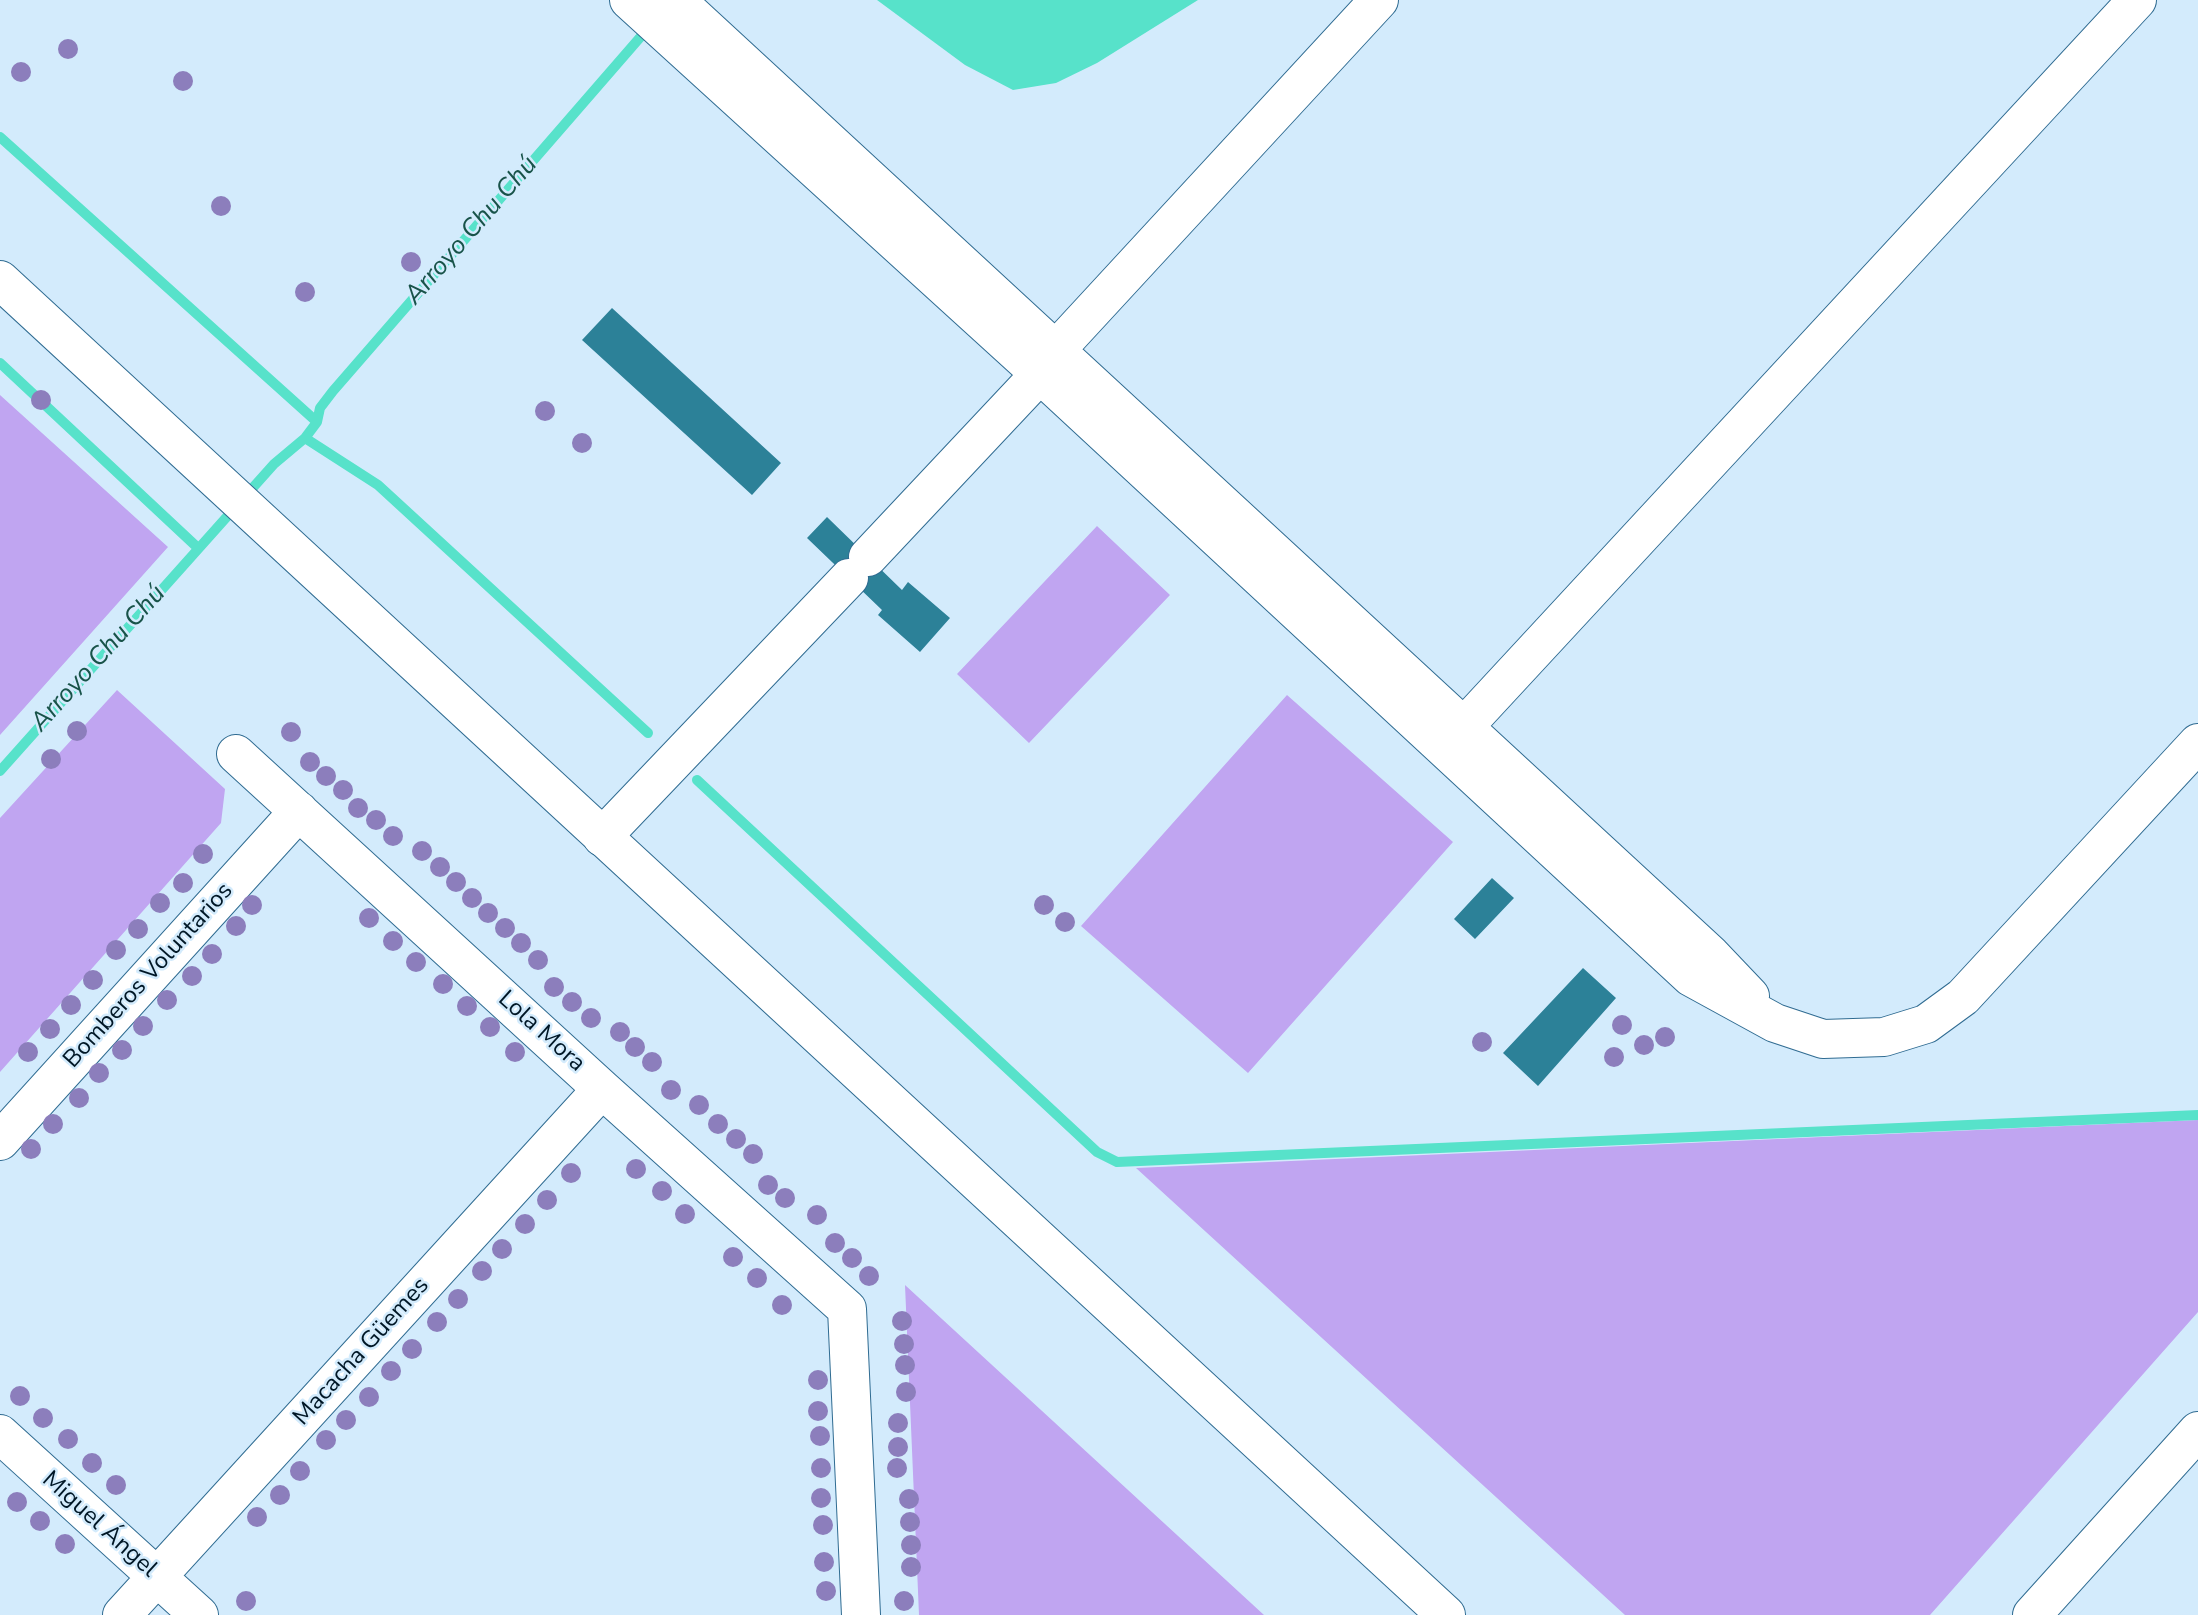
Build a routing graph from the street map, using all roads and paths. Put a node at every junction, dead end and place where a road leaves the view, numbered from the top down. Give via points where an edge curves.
1 (1379, 0) edge
2 (2137, 0) edge
3 (632, 3) edge
4 (678, 16) edge
5 (0, 279) edge
6 (1047, 363) junction
7 (1455, 738) junction
8 (2198, 743) edge
9 (236, 754) dead end
10 (299, 811) junction
11 (602, 837) junction
12 (602, 1088) junction
13 (0, 1141) edge
14 (2198, 1431) edge
15 (0, 1434) edge
16 (156, 1577) junction
17 (122, 1615) edge
18 (199, 1615) edge
19 (861, 1615) edge
20 (1446, 1615) edge
21 (2032, 1615) edge

1 - 6 main road
2 - 7 main road
3 - 4 main road
4 - 6 main road
5 - 11 main road
6 - 7 main road
6 - 11 main road
7 - 8 main road via 1691,977 1775,1023 1823,1039 1884,1037 1926,1024 1963,997
9 - 10 main road, Lola Mora
10 - 12 main road, Lola Mora
10 - 13 main road, Bomberos Voluntarios
11 - 20 main road
12 - 16 main road, Macacha Güemes
12 - 19 main road, Lola Mora via 847,1309
14 - 21 main road
15 - 16 main road, Miguel Ángel
16 - 17 main road, Macacha Güemes
16 - 18 main road, Miguel Ángel

